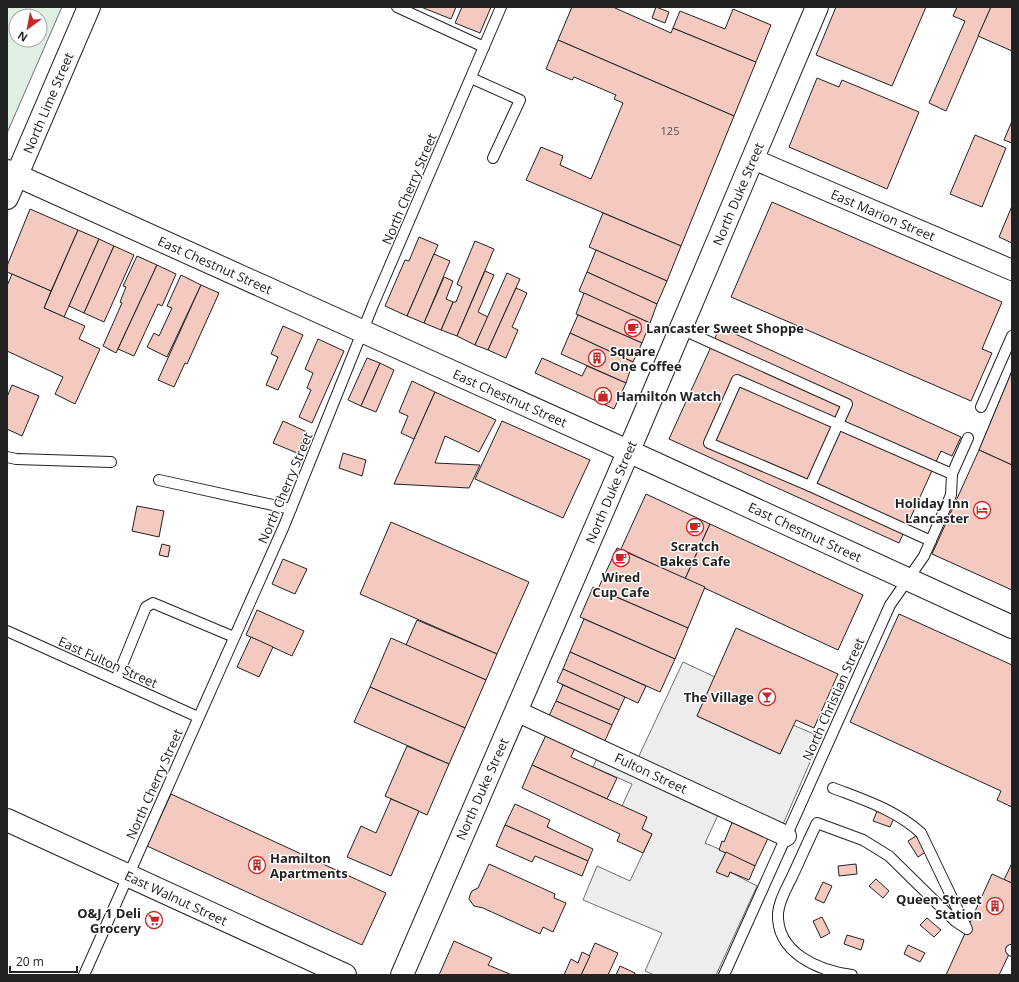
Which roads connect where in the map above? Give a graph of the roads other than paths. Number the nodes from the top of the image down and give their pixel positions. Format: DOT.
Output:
graph roads {
  1 [pos="89,7"];
  2 [pos="397,7"];
  3 [pos="501,7"];
  4 [pos="817,7"];
  5 [pos="409,9"];
  6 [pos="484,47"];
  7 [pos="471,78"];
  8 [pos="493,158"];
  9 [pos="753,159"];
  10 [pos="12,173"];
  11 [pos="7,198"];
  12 [pos="1012,270"];
  13 [pos="680,329"];
  14 [pos="363,332"];
  15 [pos="1012,336"];
  16 [pos="981,407"];
  17 [pos="838,424"];
  18 [pos="968,438"];
  19 [pos="629,452"];
  20 [pos="7,457"];
  21 [pos="111,462"];
  22 [pos="952,474"];
  23 [pos="159,480"];
  24 [pos="810,486"];
  25 [pos="291,509"];
  26 [pos="931,542"];
  27 [pos="908,579"];
  28 [pos="1012,627"];
  29 [pos="7,631"];
  30 [pos="234,636"];
  31 [pos="116,680"];
  32 [pos="516,711"];
  33 [pos="198,718"];
  34 [pos="833,788"];
  35 [pos="7,820"];
  36 [pos="786,836"];
  37 [pos="127,876"];
  38 [pos="84,975"];
  39 [pos="345,975"];
  40 [pos="402,975"];
  41 [pos="724,975"];
  42 [pos="852,975"];
  1 -- 10 [label="main road, North Lime Street"];
  2 -- 5 [label="lane"];
  3 -- 6 [label="lane, North Cherry Street"];
  4 -- 9 [label="main road, North Duke Street"];
  5 -- 6 [label="lane"];
  6 -- 7 [label="lane, North Cherry Street"];
  7 -- 8 [label="lane"];
  7 -- 14 [label="lane, North Cherry Street"];
  9 -- 12 [label="street, East Marion Street"];
  9 -- 13 [label="main road, North Duke Street"];
  10 -- 11 [label="main road, North Lime Street"];
  10 -- 14 [label="main road, East Chestnut Street"];
  13 -- 17 [label="lane"];
  13 -- 19 [label="main road, North Duke Street"];
  14 -- 19 [label="main road, East Chestnut Street"];
  14 -- 25 [label="lane, North Cherry Street"];
  15 -- 16 [label="lane"];
  17 -- 22 [label="lane"];
  17 -- 24 [label="lane"];
  17 -- 24 [label="lane"];
  18 -- 22 [label="lane, North Christian Street"];
  19 -- 27 [label="main road, East Chestnut Street"];
  19 -- 32 [label="main road, North Duke Street"];
  20 -- 21 [label="lane"];
  22 -- 26 [label="lane, North Christian Street"];
  23 -- 25 [label="lane"];
  24 -- 26 [label="lane"];
  25 -- 30 [label="lane, North Cherry Street"];
  26 -- 27 [label="lane, North Christian Street"];
  27 -- 28 [label="main road, East Chestnut Street"];
  27 -- 36 [label="lane, North Christian Street"];
  29 -- 31 [label="lane, East Fulton Street"];
  30 -- 31 [label="lane"];
  30 -- 33 [label="lane, North Cherry Street"];
  31 -- 33 [label="lane, East Fulton Street"];
  32 -- 36 [label="street, Fulton Street"];
  32 -- 40 [label="main road, North Duke Street"];
  33 -- 37 [label="lane, North Cherry Street"];
  34 -- 42 [label="lane"];
  35 -- 37 [label="main road, East Walnut Street"];
  36 -- 41 [label="lane, North Christian Street"];
  37 -- 38 [label="lane, North Cherry Street"];
  37 -- 39 [label="main road, East Walnut Street"];
}
